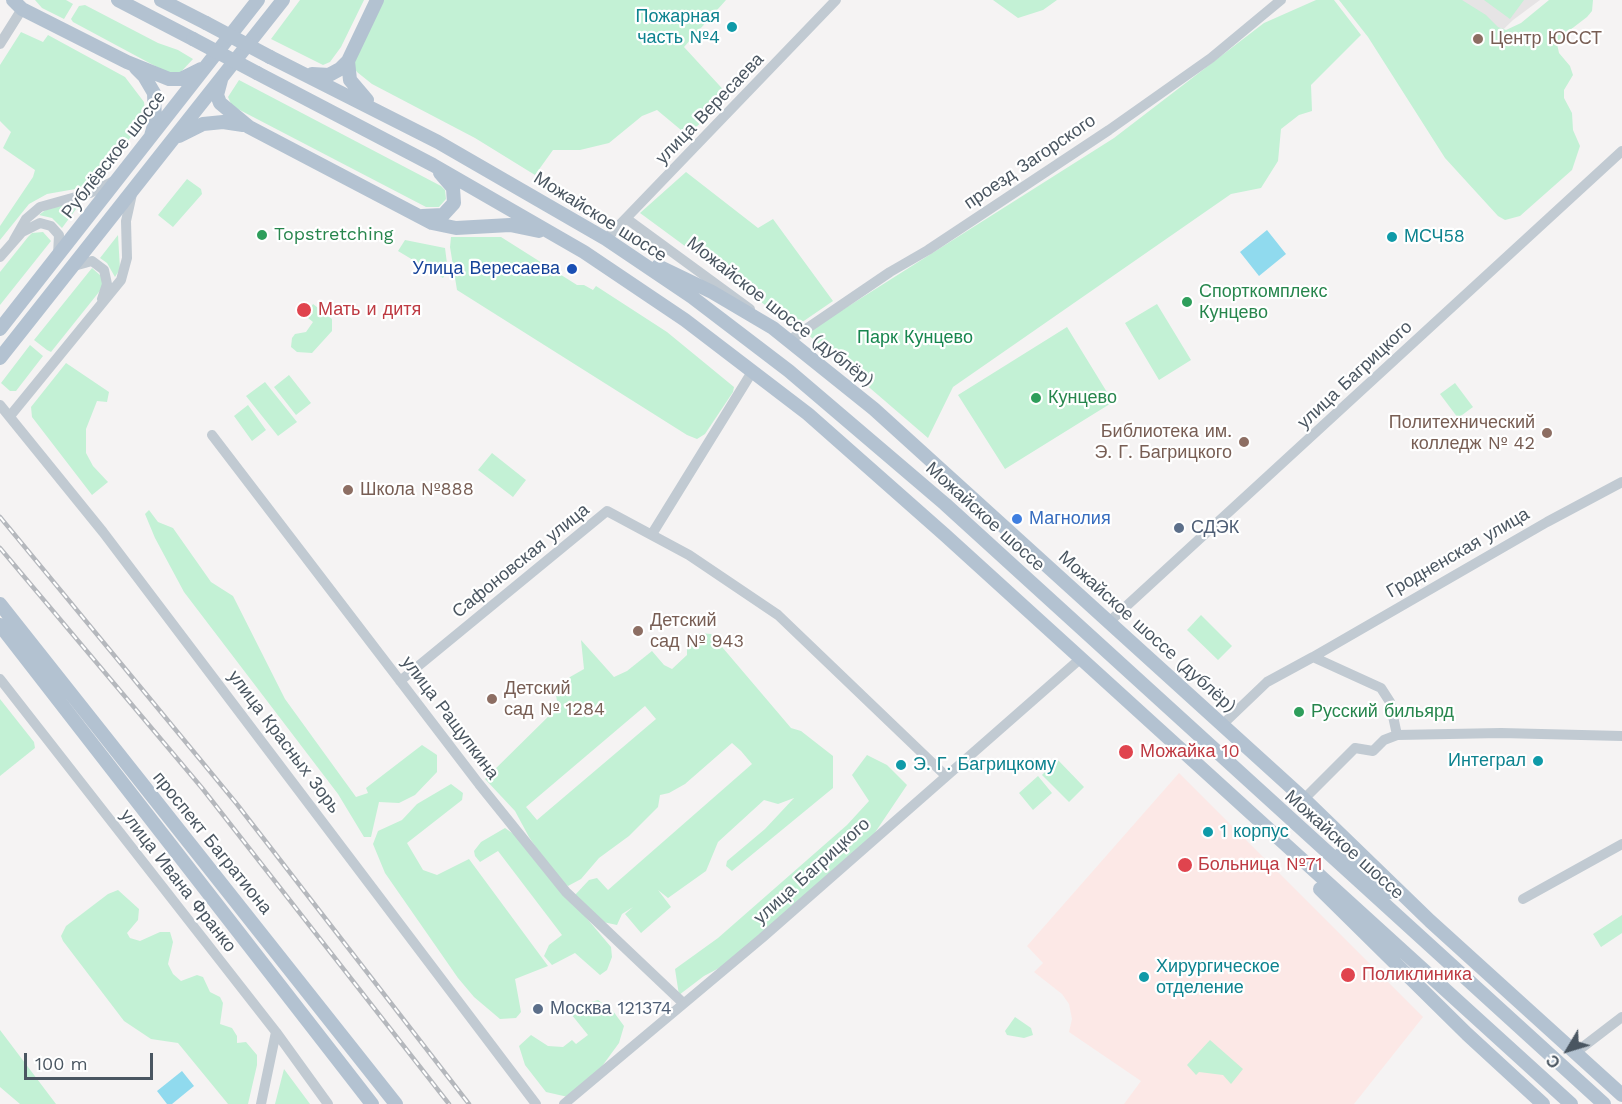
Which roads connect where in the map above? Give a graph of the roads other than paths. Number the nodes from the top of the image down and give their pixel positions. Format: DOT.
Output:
graph roads {
  1 [pos="118,0"];
  2 [pos="161,0"];
  3 [pos="283,0"];
  4 [pos="377,0"];
  5 [pos="836,0"];
  6 [pos="1281,0"];
  7 [pos="257,1"];
  8 [pos="21,3"];
  9 [pos="176,5"];
  10 [pos="0,44"];
  11 [pos="348,61"];
  12 [pos="127,62"];
  13 [pos="207,64"];
  14 [pos="302,71"];
  15 [pos="223,75"];
  16 [pos="380,112"];
  17 [pos="249,127"];
  18 [pos="150,139"];
  19 [pos="170,143"];
  20 [pos="1622,151"];
  21 [pos="433,165"];
  22 [pos="119,178"];
  23 [pos="134,188"];
  24 [pos="418,216"];
  25 [pos="627,219"];
  26 [pos="560,238"];
  27 [pos="606,239"];
  28 [pos="14,240"];
  29 [pos="622,249"];
  30 [pos="0,257"];
  31 [pos="57,258"];
  32 [pos="71,268"];
  33 [pos="99,304"];
  34 [pos="773,328"];
  35 [pos="0,329"];
  36 [pos="790,340"];
  37 [pos="0,358"];
  38 [pos="752,372"];
  39 [pos="0,405"];
  40 [pos="10,416"];
  41 [pos="212,435"];
  42 [pos="1622,482"];
  43 [pos="652,534"];
  44 [pos="0,604"];
  45 [pos="1109,622"];
  46 [pos="0,626"];
  47 [pos="1312,657"];
  48 [pos="1080,660"];
  49 [pos="0,680"];
  50 [pos="400,681"];
  51 [pos="1222,725"];
  52 [pos="1397,735"];
  53 [pos="1622,736"];
  54 [pos="945,775"];
  55 [pos="1304,799"];
  56 [pos="1283,814"];
  57 [pos="1266,830"];
  58 [pos="1622,844"];
  59 [pos="1522,898"];
  60 [pos="1430,921"];
  61 [pos="682,1002"];
  62 [pos="1622,1017"];
  63 [pos="276,1032"];
  64 [pos="1575,1053"];
  65 [pos="1622,1095"];
  66 [pos="1601,1102"];
  67 [pos="261,1104"];
  68 [pos="328,1104"];
  69 [pos="372,1104"];
  70 [pos="396,1104"];
  71 [pos="536,1104"];
  72 [pos="564,1104"];
  73 [pos="1543,1104"];
  74 [pos="1571,1104"];
  1 -- 21 [label="main road, bridge"];
  2 -- 9 [label="main road, Можайское шоссе"];
  3 -- 15 [label="main road, Рублёвское шоссе"];
  4 -- 11 [label="main road"];
  5 -- 25 [label="street, улица Вересаева"];
  6 -- 36 [label="street, проезд Загорского"];
  7 -- 13 [label="main road, Рублёвское шоссе"];
  8 -- 10 [label="street"];
  8 -- 12 [label="main road"];
  9 -- 14 [label="main road, Можайское шоссе, bridge"];
  11 -- 14 [label="main road"];
  11 -- 16 [label="main road"];
  12 -- 13 [label="main road"];
  12 -- 18 [label="main road"];
  13 -- 18 [label="main road, Рублёвское шоссе"];
  14 -- 16 [label="main road, Можайское шоссе"];
  15 -- 17 [label="main road"];
  15 -- 19 [label="main road, Рублёвское шоссе"];
  16 -- 27 [label="main road, Можайское шоссе"];
  17 -- 19 [label="main road"];
  17 -- 24 [label="main road"];
  18 -- 22 [label="main road, Рублёвское шоссе"];
  19 -- 23 [label="main road, Рублёвское шоссе"];
  20 -- 45 [label="street, улица Багрицкого"];
  21 -- 24 [label="main road"];
  21 -- 26 [label="main road"];
  22 -- 28 [label="street"];
  22 -- 31 [label="main road, Рублёвское шоссе"];
  23 -- 32 [label="main road, Рублёвское шоссе"];
  23 -- 33 [label="street"];
  24 -- 26 [label="main road"];
  25 -- 27 [label="street, улица Вересаева"];
  25 -- 34 [label="street, Можайское шоссе (дублёр)"];
  26 -- 38 [label="main road"];
  27 -- 29 [label="main road, Можайское шоссе"];
  28 -- 30 [label="street"];
  28 -- 31 [label="street"];
  29 -- 34 [label="main road"];
  29 -- 56 [label="main road, Можайское шоссе"];
  31 -- 35 [label="main road, Рублёвское шоссе"];
  32 -- 33 [label="street"];
  32 -- 37 [label="main road, Рублёвское шоссе"];
  33 -- 40 [label="street"];
  34 -- 36 [label="main road, Можайское шоссе (дублёр)"];
  36 -- 45 [label="main road, Можайское шоссе (дублёр)"];
  38 -- 43 [label="street"];
  38 -- 48 [label="main road"];
  39 -- 40 [label="street, улица Красных Зорь"];
  40 -- 71 [label="street, улица Красных Зорь"];
  41 -- 50 [label="street, улица Ращупкина"];
  42 -- 47 [label="street, Гродненская улица"];
  43 -- 50 [label="street, Сафоновская улица"];
  43 -- 54 [label="street, Сафоновская улица"];
  44 -- 70 [label="main road, проспект Багратиона"];
  45 -- 51 [label="main road, Можайское шоссе (дублёр)"];
  46 -- 69 [label="main road, проспект Багратиона"];
  47 -- 51 [label="street, Гродненская улица"];
  47 -- 52 [label="street"];
  48 -- 54 [label="street, улица Багрицкого"];
  48 -- 57 [label="main road"];
  49 -- 63 [label="street, улица Ивана Франко"];
  50 -- 61 [label="street, улица Ращупкина"];
  51 -- 55 [label="main road, Можайское шоссе (дублёр)"];
  52 -- 53 [label="street"];
  52 -- 55 [label="street"];
  54 -- 61 [label="street, улица Багрицкого"];
  55 -- 60 [label="main road, Можайское шоссе (дублёр)"];
  56 -- 60 [label="main road"];
  56 -- 66 [label="main road, Можайское шоссе"];
  57 -- 73 [label="main road"];
  57 -- 74 [label="main road"];
  58 -- 59 [label="street"];
  60 -- 64 [label="main road, Можайское шоссе (дублёр)"];
  61 -- 72 [label="street, улица Багрицкого"];
  62 -- 64 [label="street"];
  63 -- 67 [label="street"];
  63 -- 68 [label="street, улица Ивана Франко"];
  64 -- 65 [label="main road, Можайское шоссе (дублёр)"];
}
